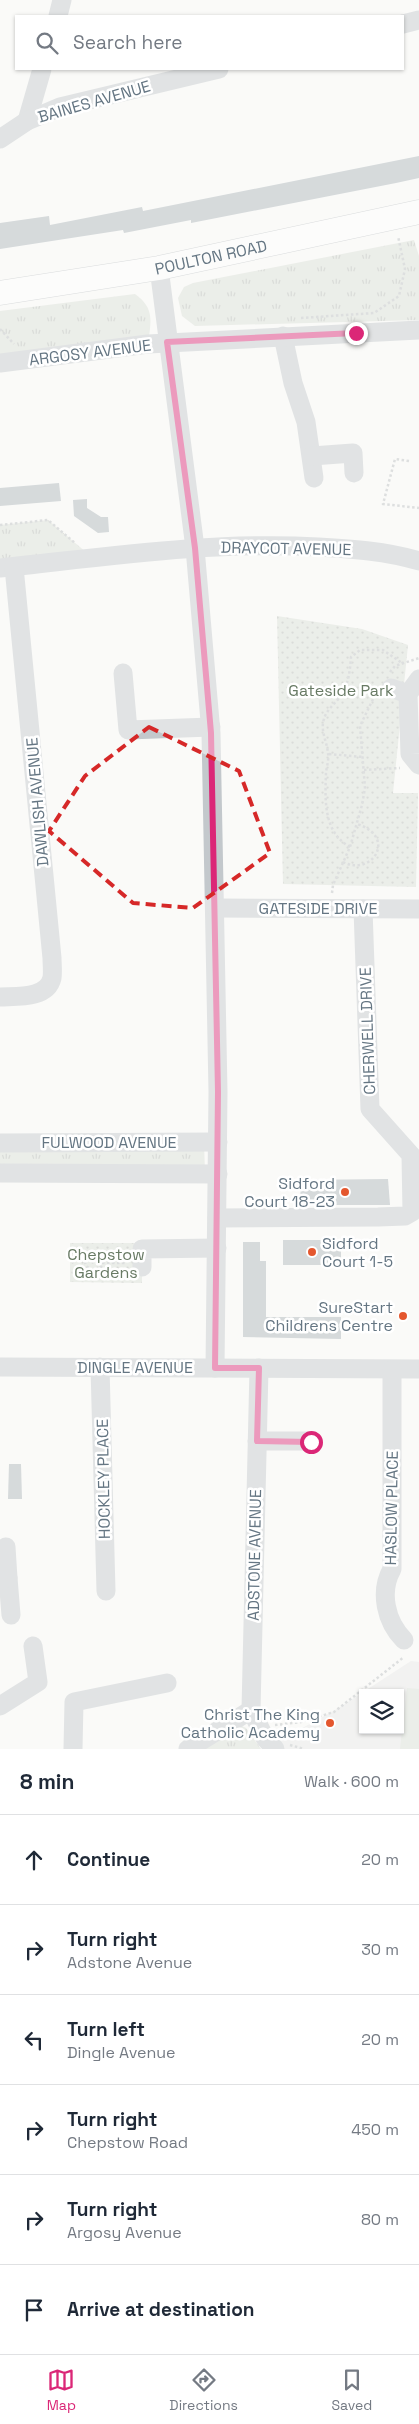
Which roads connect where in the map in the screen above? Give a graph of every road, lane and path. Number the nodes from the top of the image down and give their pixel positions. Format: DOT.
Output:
graph roads {
  1 [pos="62,0"];
  2 [pos="58,15"];
  3 [pos="419,20"];
  4 [pos="404,24"];
  5 [pos="42,70"];
  6 [pos="215,70"];
  7 [pos="27,120"];
  8 [pos="0,139"];
  9 [pos="419,212"];
  10 [pos="395,217"];
  11 [pos="159,268"];
  12 [pos="0,294"];
  13 [pos="297,319"];
  14 [pos="419,330"];
  15 [pos="283,336"];
  16 [pos="167,342"];
  17 [pos="0,363"];
  18 [pos="312,456"];
  19 [pos="409,461"];
  20 [pos="354,474"];
  21 [pos="314,478"];
  22 [pos="419,508"];
  23 [pos="0,525"];
  24 [pos="195,548"];
  25 [pos="93,558"];
  26 [pos="419,560"];
  27 [pos="7,568"];
  28 [pos="419,658"];
  29 [pos="402,663"];
  30 [pos="123,673"];
  31 [pos="397,685"];
  32 [pos="211,727"];
  33 [pos="329,754"];
  34 [pos="363,757"];
  35 [pos="411,766"];
  36 [pos="364,770"];
  37 [pos="357,824"];
  38 [pos="350,848"];
  39 [pos="343,862"];
  40 [pos="216,908"];
  41 [pos="331,908"];
  42 [pos="419,908"];
  43 [pos="363,909"];
  44 [pos="0,997"];
  45 [pos="0,1142"];
  46 [pos="218,1142"];
  47 [pos="0,1173"];
  48 [pos="218,1174"];
  49 [pos="217,1218"];
  50 [pos="217,1248"];
  51 [pos="102,1263"];
  52 [pos="142,1265"];
  53 [pos="0,1367"];
  54 [pos="100,1367"];
  55 [pos="215,1368"];
  56 [pos="259,1368"];
  57 [pos="419,1369"];
  58 [pos="392,1370"];
  59 [pos="257,1441"];
  60 [pos="311,1442"];
  61 [pos="6,1546"];
  62 [pos="4,1579"];
  63 [pos="106,1591"];
  64 [pos="11,1615"];
  65 [pos="33,1646"];
  66 [pos="405,1648"];
  67 [pos="167,1683"];
  68 [pos="0,1706"];
  69 [pos="262,1731"];
  70 [pos="73,1749"];
  71 [pos="188,1749"];
  1 -- 2 [label="street"];
  3 -- 4 [label="street"];
  5 -- 7 [label="street"];
  6 -- 7 [label="street, BAINES AVENUE"];
  7 -- 8 [label="street, BAINES AVENUE"];
  9 -- 10 [label="main road, POULTON ROAD"];
  10 -- 11 [label="main road, POULTON ROAD"];
  10 -- 13 [label="path"];
  11 -- 12 [label="main road, POULTON ROAD"];
  11 -- 16 [label="street"];
  14 -- 15 [label="street, ARGOSY AVENUE"];
  15 -- 16 [label="street, ARGOSY AVENUE"];
  15 -- 18 [label="street"];
  16 -- 17 [label="street, ARGOSY AVENUE"];
  16 -- 24 [label="street"];
  18 -- 20 [label="street"];
  18 -- 21 [label="street"];
  19 -- 22 [label="path"];
  23 -- 25 [label="path"];
  24 -- 25 [label="street, DRAYCOT AVENUE"];
  24 -- 26 [label="street, DRAYCOT AVENUE"];
  24 -- 32 [label="street"];
  25 -- 27 [label="street, DRAYCOT AVENUE"];
  27 -- 44 [label="street, DAWLISH AVENUE"];
  28 -- 29 [label="path"];
  29 -- 31 [label="path"];
  29 -- 33 [label="path"];
  30 -- 32 [label="street"];
  31 -- 34 [label="path"];
  31 -- 35 [label="street"];
  32 -- 40 [label="street"];
  33 -- 34 [label="path"];
  33 -- 38 [label="path"];
  34 -- 36 [label="path"];
  35 -- 36 [label="path"];
  36 -- 37 [label="path"];
  37 -- 38 [label="path"];
  37 -- 39 [label="path"];
  38 -- 39 [label="path"];
  39 -- 41 [label="path"];
  40 -- 41 [label="street, GATESIDE DRIVE"];
  40 -- 46 [label="street"];
  41 -- 43 [label="street, GATESIDE DRIVE"];
  42 -- 43 [label="street, GATESIDE DRIVE"];
  43 -- 49 [label="street, CHERWELL DRIVE"];
  45 -- 46 [label="street, FULWOOD AVENUE"];
  46 -- 48 [label="street"];
  47 -- 48 [label="street, FULWOOD AVENUE"];
  48 -- 49 [label="street"];
  49 -- 50 [label="street"];
  50 -- 52 [label="street"];
  50 -- 55 [label="street"];
  51 -- 51 [label="path"];
  51 -- 52 [label="path"];
  53 -- 54 [label="street, DINGLE AVENUE"];
  54 -- 55 [label="street, DINGLE AVENUE"];
  54 -- 63 [label="street, HOCKLEY PLACE"];
  55 -- 56 [label="street, DINGLE AVENUE"];
  56 -- 58 [label="street, DINGLE AVENUE"];
  56 -- 59 [label="street, ADSTONE AVENUE"];
  57 -- 58 [label="street, DINGLE AVENUE"];
  58 -- 66 [label="street, HASLOW PLACE"];
  59 -- 60 [label="street"];
  59 -- 69 [label="street, ADSTONE AVENUE"];
  61 -- 62 [label="street"];
  62 -- 64 [label="street"];
  65 -- 68 [label="street"];
  66 -- 69 [label="path"];
  67 -- 70 [label="street"];
  69 -- 71 [label="street"];
}
